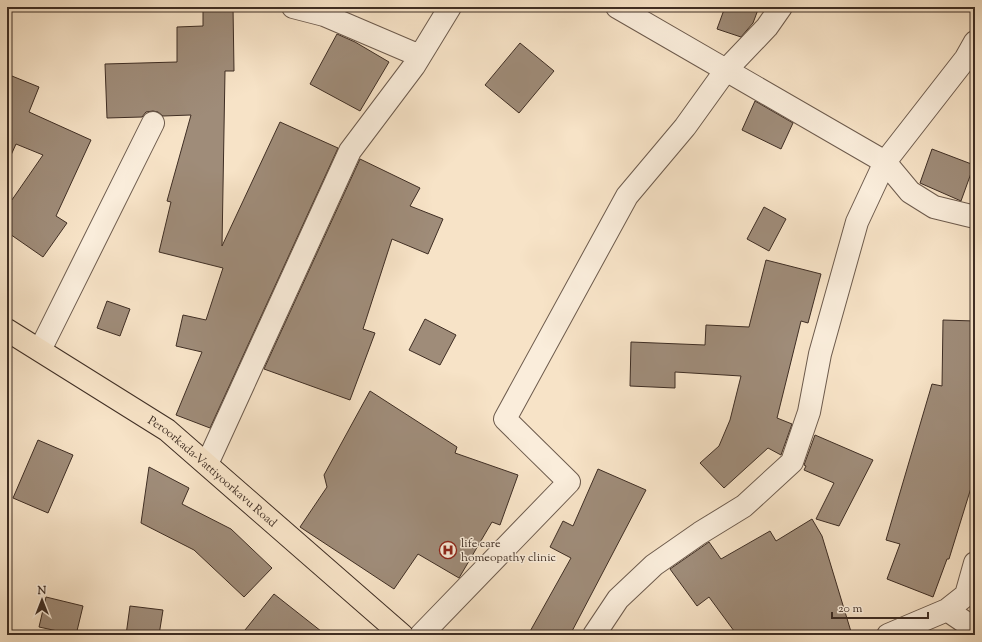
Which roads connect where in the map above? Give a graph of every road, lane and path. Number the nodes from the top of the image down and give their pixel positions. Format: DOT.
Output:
graph roads {
  1 [pos="293,7"];
  2 [pos="450,7"];
  3 [pos="617,7"];
  4 [pos="781,7"];
  5 [pos="975,42"];
  6 [pos="420,56"];
  7 [pos="726,70"];
  8 [pos="153,123"];
  9 [pos="885,162"];
  10 [pos="975,217"];
  11 [pos="7,330"];
  12 [pos="40,350"];
  13 [pos="207,464"];
  14 [pos="975,563"];
  15 [pos="946,610"];
  16 [pos="975,629"];
  17 [pos="402,635"];
  18 [pos="422,635"];
  19 [pos="594,635"];
  20 [pos="888,635"];
  1 -- 6 [label="street"];
  2 -- 6 [label="street"];
  3 -- 7 [label="street"];
  4 -- 7 [label="street"];
  5 -- 9 [label="street"];
  6 -- 13 [label="street"];
  7 -- 9 [label="street"];
  7 -- 18 [label="street"];
  8 -- 12 [label="street"];
  9 -- 10 [label="street"];
  9 -- 19 [label="street"];
  11 -- 12 [label="main road, Peroorkada-Vattiyoorkavu Road"];
  12 -- 13 [label="main road, Peroorkada-Vattiyoorkavu Road"];
  13 -- 17 [label="main road, Peroorkada-Vattiyoorkavu Road"];
  14 -- 15 [label="street"];
  15 -- 16 [label="street"];
  15 -- 20 [label="street"];
}
